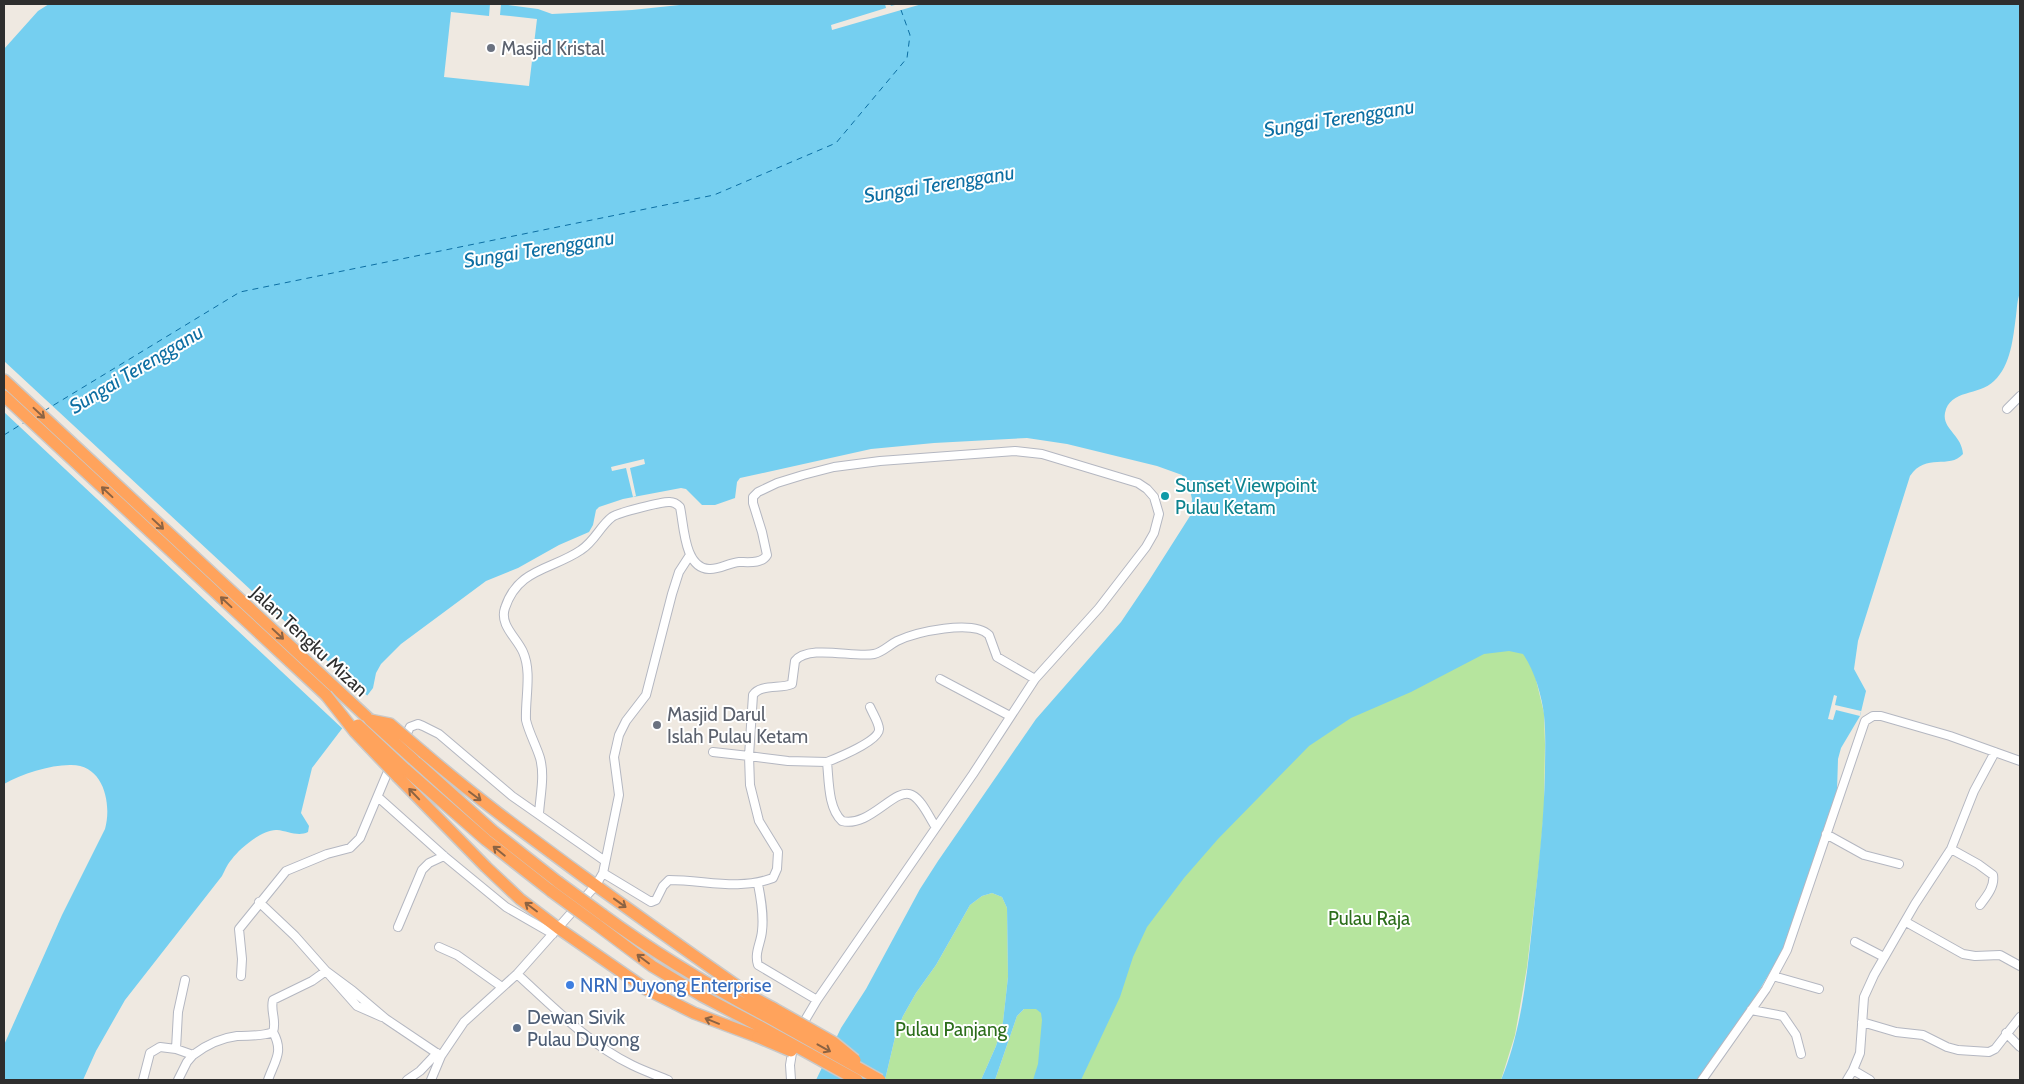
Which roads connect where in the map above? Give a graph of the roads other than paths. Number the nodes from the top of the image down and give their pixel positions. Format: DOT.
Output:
graph roads {
  1 [pos="4,380"];
  2 [pos="4,396"];
  3 [pos="2020,396"];
  4 [pos="2007,410"];
  5 [pos="690,555"];
  6 [pos="940,679"];
  7 [pos="1034,679"];
  8 [pos="870,708"];
  9 [pos="1010,716"];
  10 [pos="370,720"];
  11 [pos="713,752"];
  12 [pos="1995,752"];
  13 [pos="749,756"];
  14 [pos="2020,761"];
  15 [pos="827,762"];
  16 [pos="402,773"];
  17 [pos="378,796"];
  18 [pos="539,814"];
  19 [pos="935,826"];
  20 [pos="1826,834"];
  21 [pos="1952,849"];
  22 [pos="444,856"];
  23 [pos="605,860"];
  24 [pos="1899,864"];
  25 [pos="603,873"];
  26 [pos="758,884"];
  27 [pos="555,886"];
  28 [pos="596,886"];
  29 [pos="259,902"];
  30 [pos="1980,905"];
  31 [pos="1906,922"];
  32 [pos="398,927"];
  33 [pos="556,931"];
  34 [pos="1855,942"];
  35 [pos="439,947"];
  36 [pos="1884,957"];
  37 [pos="2020,966"];
  38 [pos="326,971"];
  39 [pos="517,974"];
  40 [pos="241,976"];
  41 [pos="1774,976"];
  42 [pos="184,980"];
  43 [pos="502,987"];
  44 [pos="1819,989"];
  45 [pos="817,1000"];
  46 [pos="1753,1007"];
  47 [pos="770,1012"];
  48 [pos="2020,1017"];
  49 [pos="1862,1022"];
  50 [pos="273,1032"];
  51 [pos="760,1032"];
  52 [pos="2006,1033"];
  53 [pos="2020,1047"];
  54 [pos="176,1049"];
  55 [pos="1801,1054"];
  56 [pos="193,1055"];
  57 [pos="439,1055"];
  58 [pos="1854,1070"];
  59 [pos="878,1079"];
  60 [pos="142,1080"];
  61 [pos="178,1080"];
  62 [pos="268,1080"];
  63 [pos="407,1080"];
  64 [pos="431,1080"];
  65 [pos="668,1080"];
  66 [pos="791,1080"];
  67 [pos="851,1080"];
  68 [pos="856,1080"];
  69 [pos="1702,1080"];
  70 [pos="1847,1080"];
  71 [pos="1870,1080"];
  1 -- 10 [label="highway, Jalan Tengku Mizan, one-way"];
  16 -- 2 [label="highway, Jalan Tengku Mizan, one-way, bridge"];
  3 -- 4 [label="street"];
  5 -- 7 [label="street"];
  5 -- 18 [label="street"];
  5 -- 23 [label="street"];
  6 -- 9 [label="street"];
  7 -- 9 [label="street"];
  7 -- 13 [label="street"];
  8 -- 15 [label="street"];
  9 -- 19 [label="street"];
  10 -- 27 [label="highway, Jalan Tengku Mizan, bridge"];
  10 -- 28 [label="highway, one-way, bridge"];
  11 -- 13 [label="street"];
  12 -- 14 [label="street"];
  12 -- 20 [label="street"];
  12 -- 21 [label="street"];
  13 -- 15 [label="street"];
  13 -- 26 [label="street"];
  15 -- 19 [label="street"];
  27 -- 16 [label="highway, Jalan Tengku Mizan, one-way"];
  33 -- 16 [label="highway, one-way"];
  17 -- 18 [label="street"];
  17 -- 22 [label="street"];
  17 -- 29 [label="street"];
  18 -- 23 [label="street"];
  19 -- 45 [label="street"];
  20 -- 24 [label="street"];
  20 -- 41 [label="street"];
  21 -- 30 [label="street"];
  21 -- 31 [label="street"];
  22 -- 32 [label="street"];
  22 -- 33 [label="street"];
  23 -- 25 [label="street"];
  25 -- 26 [label="street"];
  25 -- 28 [label="street"];
  26 -- 45 [label="street"];
  27 -- 47 [label="highway, Jalan Tengku Mizan, bridge"];
  51 -- 27 [label="highway, Jalan Tengku Mizan, one-way, bridge"];
  28 -- 33 [label="street"];
  28 -- 47 [label="highway, one-way"];
  29 -- 38 [label="street"];
  29 -- 40 [label="street"];
  31 -- 36 [label="street"];
  31 -- 37 [label="street"];
  33 -- 39 [label="street"];
  51 -- 33 [label="highway, one-way"];
  34 -- 36 [label="street"];
  35 -- 43 [label="street"];
  36 -- 49 [label="street"];
  38 -- 50 [label="street"];
  38 -- 57 [label="street"];
  39 -- 43 [label="street"];
  39 -- 65 [label="street"];
  41 -- 44 [label="street"];
  41 -- 46 [label="street"];
  42 -- 54 [label="street"];
  43 -- 57 [label="street"];
  45 -- 66 [label="street"];
  46 -- 55 [label="street"];
  46 -- 69 [label="street"];
  47 -- 59 [label="highway, one-way, bridge"];
  48 -- 52 [label="street"];
  49 -- 52 [label="street"];
  49 -- 58 [label="street"];
  50 -- 56 [label="street"];
  50 -- 62 [label="street"];
  51 -- 67 [label="highway, bridge"];
  51 -- 68 [label="highway, bridge"];
  52 -- 53 [label="street"];
  54 -- 56 [label="street"];
  54 -- 60 [label="street"];
  56 -- 61 [label="street"];
  57 -- 63 [label="street"];
  57 -- 64 [label="street"];
  58 -- 70 [label="street"];
  58 -- 71 [label="street"];
}
